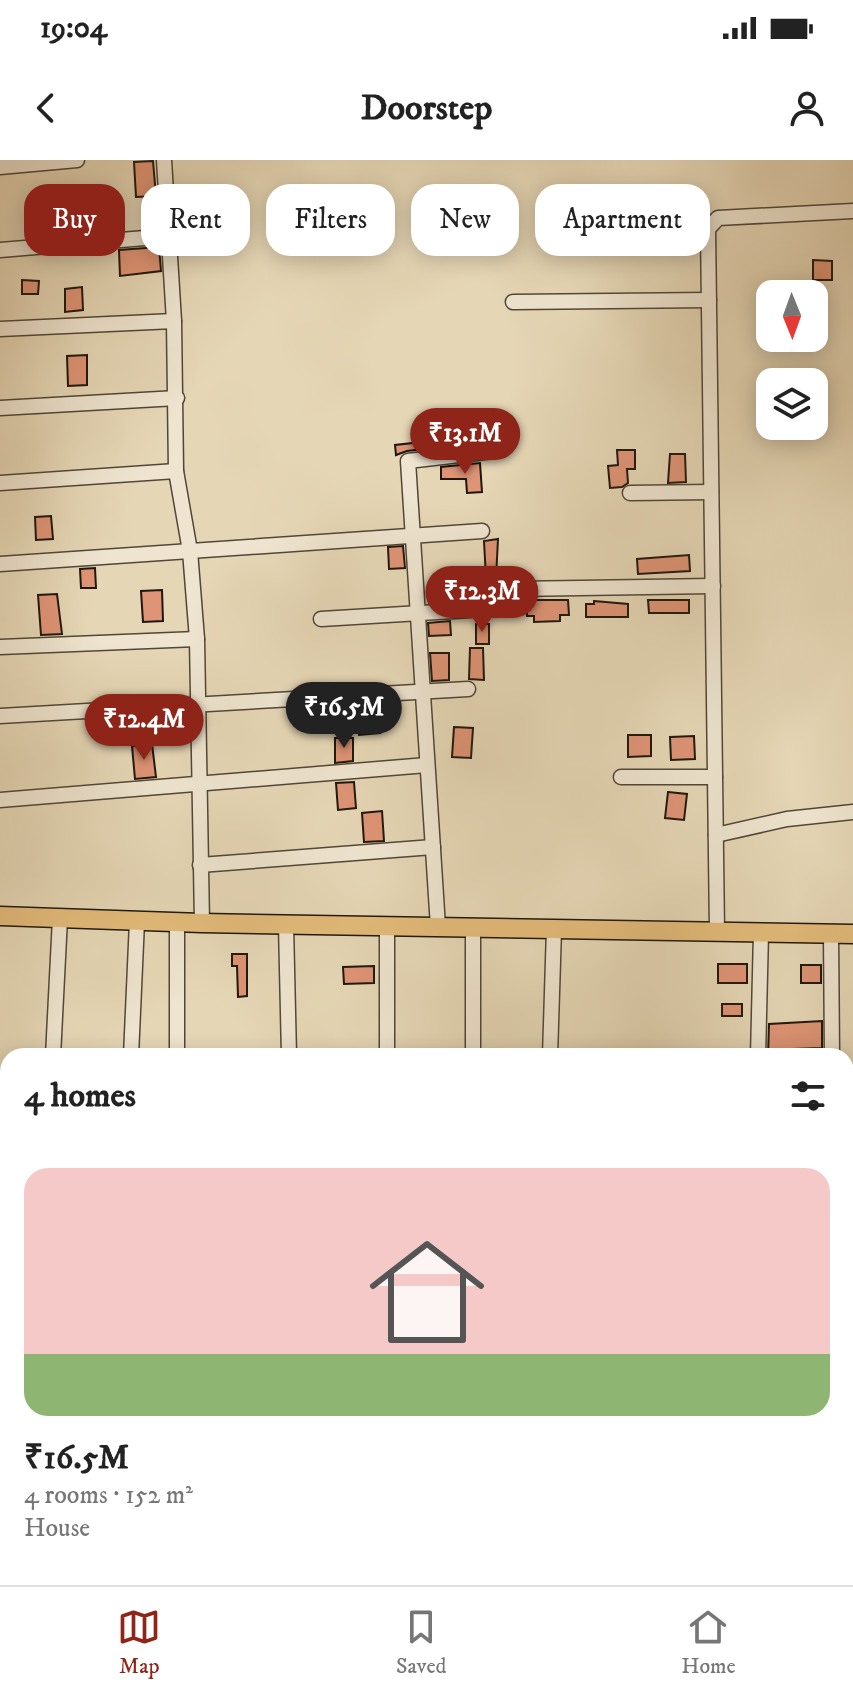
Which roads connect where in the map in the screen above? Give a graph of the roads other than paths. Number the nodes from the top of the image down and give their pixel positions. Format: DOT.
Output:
graph roads {
  1 [pos="77,160"];
  2 [pos="164,160"];
  3 [pos="0,167"];
  4 [pos="166,184"];
  5 [pos="853,211"];
  6 [pos="141,238"];
  7 [pos="0,250"];
  8 [pos="170,256"];
  9 [pos="709,300"];
  10 [pos="513,302"];
  11 [pos="174,321"];
  12 [pos="0,329"];
  13 [pos="177,398"];
  14 [pos="0,408"];
  15 [pos="502,450"];
  16 [pos="176,471"];
  17 [pos="0,483"];
  18 [pos="711,492"];
  19 [pos="630,493"];
  20 [pos="482,531"];
  21 [pos="414,536"];
  22 [pos="190,551"];
  23 [pos="0,564"];
  24 [pos="713,586"];
  25 [pos="513,589"];
  26 [pos="470,610"];
  27 [pos="419,615"];
  28 [pos="321,619"];
  29 [pos="197,639"];
  30 [pos="0,647"];
  31 [pos="468,689"];
  32 [pos="424,691"];
  33 [pos="199,705"];
  34 [pos="0,716"];
  35 [pos="427,765"];
  36 [pos="621,777"];
  37 [pos="715,777"];
  38 [pos="198,786"];
  39 [pos="0,800"];
  40 [pos="853,812"];
  41 [pos="716,835"];
  42 [pos="433,847"];
  43 [pos="200,865"];
  44 [pos="0,916"];
  45 [pos="60,918"];
  46 [pos="137,921"];
  47 [pos="177,922"];
  48 [pos="202,923"];
  49 [pos="286,925"];
  50 [pos="387,926"];
  51 [pos="438,927"];
  52 [pos="473,928"];
  53 [pos="554,929"];
  54 [pos="717,932"];
  55 [pos="761,933"];
  56 [pos="831,933"];
  57 [pos="853,934"];
  58 [pos="53,1048"];
  59 [pos="131,1048"];
  60 [pos="177,1048"];
  61 [pos="289,1048"];
  62 [pos="387,1048"];
  63 [pos="473,1048"];
  64 [pos="550,1048"];
  65 [pos="758,1048"];
  66 [pos="832,1048"];
  1 -- 3 [label="street"];
  2 -- 4 [label="street"];
  5 -- 9 [label="street"];
  6 -- 7 [label="street"];
  8 -- 11 [label="street"];
  9 -- 10 [label="street"];
  9 -- 18 [label="street"];
  11 -- 12 [label="street"];
  11 -- 13 [label="street"];
  13 -- 14 [label="street"];
  13 -- 16 [label="street"];
  15 -- 21 [label="street"];
  16 -- 17 [label="street"];
  16 -- 22 [label="street"];
  18 -- 19 [label="street"];
  18 -- 24 [label="street"];
  20 -- 21 [label="street"];
  21 -- 22 [label="street"];
  21 -- 27 [label="street"];
  22 -- 23 [label="street"];
  22 -- 29 [label="street"];
  24 -- 25 [label="street"];
  24 -- 37 [label="street"];
  26 -- 27 [label="street"];
  27 -- 28 [label="street"];
  27 -- 32 [label="street"];
  29 -- 30 [label="street"];
  29 -- 33 [label="street"];
  31 -- 32 [label="street"];
  32 -- 33 [label="street"];
  32 -- 35 [label="street"];
  33 -- 34 [label="street"];
  33 -- 38 [label="street"];
  35 -- 38 [label="street"];
  35 -- 42 [label="street"];
  36 -- 37 [label="street"];
  37 -- 41 [label="street"];
  38 -- 39 [label="street"];
  38 -- 43 [label="street"];
  40 -- 41 [label="street"];
  41 -- 54 [label="street"];
  42 -- 43 [label="street"];
  42 -- 51 [label="street"];
  43 -- 48 [label="street"];
  44 -- 45 [label="main road"];
  45 -- 46 [label="main road"];
  45 -- 58 [label="street"];
  46 -- 47 [label="main road"];
  46 -- 59 [label="street"];
  47 -- 48 [label="main road"];
  47 -- 60 [label="street"];
  48 -- 49 [label="main road"];
  49 -- 50 [label="main road"];
  49 -- 61 [label="street"];
  50 -- 51 [label="main road"];
  50 -- 62 [label="street"];
  51 -- 52 [label="main road"];
  52 -- 53 [label="main road"];
  52 -- 63 [label="street"];
  53 -- 54 [label="main road"];
  53 -- 64 [label="street"];
  54 -- 55 [label="main road"];
  55 -- 56 [label="main road"];
  55 -- 65 [label="street"];
  56 -- 57 [label="main road"];
  56 -- 66 [label="street"];
}
